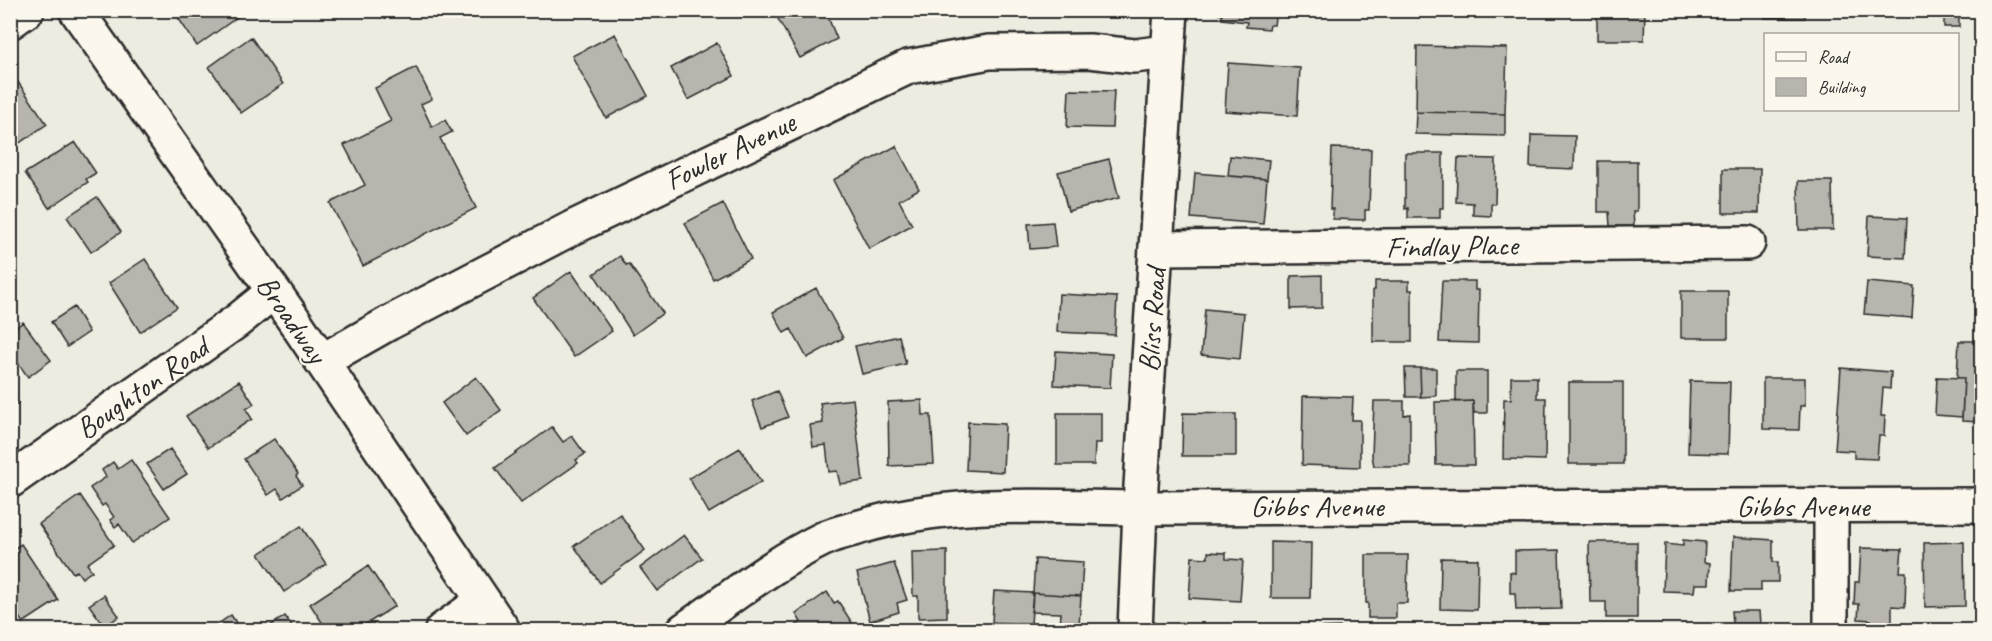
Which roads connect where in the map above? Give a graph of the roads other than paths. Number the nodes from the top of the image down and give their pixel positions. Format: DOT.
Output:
graph roads {
  1 [pos="27,10"];
  2 [pos="76,10"];
  3 [pos="1171,10"];
  4 [pos="10,22"];
  5 [pos="1168,52"];
  6 [pos="1748,243"];
  7 [pos="1156,248"];
  8 [pos="273,292"];
  9 [pos="322,361"];
  10 [pos="10,481"];
  11 [pos="1982,505"];
  12 [pos="1831,507"];
  13 [pos="1140,508"];
  14 [pos="483,601"];
  15 [pos="442,630"];
  16 [pos="503,630"];
  17 [pos="684,630"];
  18 [pos="1135,630"];
  19 [pos="1831,630"];
  1 -- 4 [label="street"];
  2 -- 8 [label="street, Broadway"];
  3 -- 5 [label="street, Bliss Road"];
  5 -- 7 [label="street, Bliss Road"];
  5 -- 9 [label="street, Fowler Avenue"];
  6 -- 7 [label="street, Findlay Place"];
  7 -- 13 [label="street, Bliss Road"];
  8 -- 9 [label="street, Broadway"];
  8 -- 10 [label="street, Boughton Road"];
  9 -- 14 [label="street, Broadway"];
  11 -- 12 [label="street, Gibbs Avenue"];
  12 -- 13 [label="street, Gibbs Avenue"];
  12 -- 19 [label="street"];
  13 -- 17 [label="street, Gibbs Avenue"];
  13 -- 18 [label="street, Bliss Road"];
  14 -- 15 [label="street"];
  14 -- 16 [label="street, Broadway"];
}
